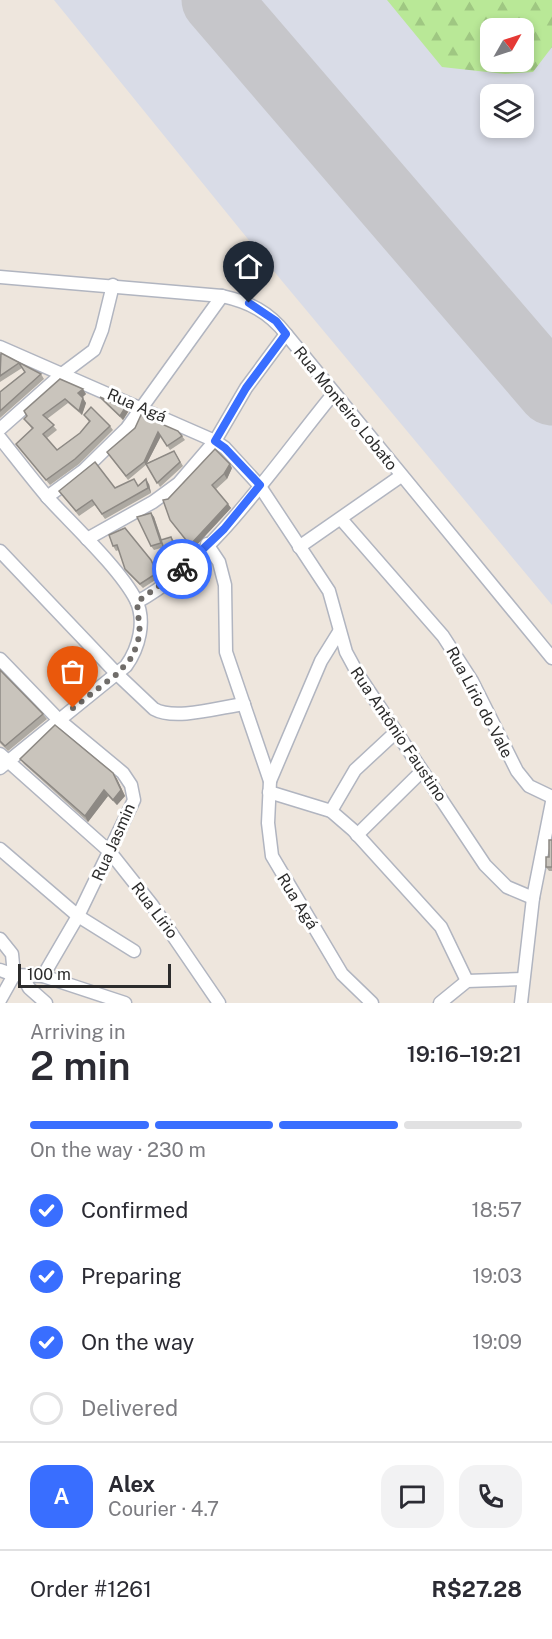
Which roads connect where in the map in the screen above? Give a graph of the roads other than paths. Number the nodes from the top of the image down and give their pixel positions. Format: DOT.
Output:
graph roads {
  1 [pos="0,277"];
  2 [pos="113,285"];
  3 [pos="222,296"];
  4 [pos="286,334"];
  5 [pos="0,346"];
  6 [pos="62,374"];
  7 [pos="334,393"];
  8 [pos="144,408"];
  9 [pos="0,429"];
  10 [pos="0,438"];
  11 [pos="215,441"];
  12 [pos="401,476"];
  13 [pos="260,485"];
  14 [pos="48,497"];
  15 [pos="341,519"];
  16 [pos="87,538"];
  17 [pos="207,544"];
  18 [pos="299,547"];
  19 [pos="0,551"];
  20 [pos="137,602"];
  21 [pos="339,632"];
  22 [pos="552,658"];
  23 [pos="0,659"];
  24 [pos="117,674"];
  25 [pos="244,704"];
  26 [pos="58,719"];
  27 [pos="396,732"];
  28 [pos="2,761"];
  29 [pos="422,771"];
  30 [pos="270,786"];
  31 [pos="552,800"];
  32 [pos="331,811"];
  33 [pos="357,836"];
  34 [pos="0,849"];
  35 [pos="110,852"];
  36 [pos="533,898"];
  37 [pos="78,916"];
  38 [pos="0,939"];
  39 [pos="134,951"];
  40 [pos="0,970"];
  41 [pos="18,976"];
  42 [pos="44,976"];
  43 [pos="523,979"];
  44 [pos="467,981"];
  45 [pos="0,1000"];
  46 [pos="46,1003"];
  47 [pos="125,1003"];
  48 [pos="219,1003"];
  49 [pos="372,1003"];
  50 [pos="440,1003"];
  51 [pos="521,1003"];
  1 -- 2 [label="street, Rua Monteiro Lobato"];
  2 -- 3 [label="street, Rua Monteiro Lobato"];
  2 -- 6 [label="street"];
  3 -- 4 [label="street, Rua Monteiro Lobato"];
  3 -- 8 [label="street"];
  4 -- 7 [label="street, Rua Monteiro Lobato"];
  4 -- 11 [label="street"];
  5 -- 6 [label="street, Rua Agá"];
  6 -- 8 [label="street, Rua Agá"];
  6 -- 9 [label="street"];
  7 -- 12 [label="street, Rua Monteiro Lobato"];
  7 -- 13 [label="street"];
  8 -- 11 [label="street, Rua Agá"];
  8 -- 14 [label="street"];
  10 -- 14 [label="street"];
  11 -- 13 [label="street, Rua Agá"];
  11 -- 16 [label="street"];
  12 -- 15 [label="street"];
  12 -- 22 [label="street, Rua Monteiro Lobato"];
  13 -- 17 [label="street"];
  13 -- 18 [label="street, Rua Antônio Faustino"];
  14 -- 16 [label="street"];
  15 -- 18 [label="street"];
  15 -- 31 [label="street, Rua Lírio do Vale"];
  16 -- 20 [label="street"];
  17 -- 20 [label="street"];
  17 -- 25 [label="street, Rua Agá"];
  18 -- 21 [label="street, Rua Antônio Faustino"];
  19 -- 24 [label="street"];
  20 -- 24 [label="street"];
  21 -- 27 [label="street, Rua Antônio Faustino"];
  21 -- 30 [label="street, Rua Agá"];
  23 -- 26 [label="street, Rua Jasmin"];
  24 -- 25 [label="street"];
  24 -- 26 [label="street"];
  25 -- 30 [label="street, Rua Agá"];
  26 -- 28 [label="street"];
  26 -- 35 [label="street, Rua Jasmin"];
  27 -- 29 [label="street, Rua Antônio Faustino"];
  27 -- 32 [label="street"];
  28 -- 35 [label="street, Rua Lírio"];
  29 -- 33 [label="street"];
  29 -- 36 [label="street, Rua Antônio Faustino"];
  30 -- 32 [label="street"];
  30 -- 49 [label="street, Rua Agá"];
  31 -- 36 [label="street"];
  32 -- 33 [label="street"];
  33 -- 44 [label="street"];
  34 -- 37 [label="street"];
  35 -- 37 [label="street, Rua Jasmin"];
  35 -- 48 [label="street, Rua Lírio"];
  36 -- 43 [label="street"];
  37 -- 39 [label="street"];
  37 -- 42 [label="street, Rua Jasmin"];
  38 -- 41 [label="street"];
  40 -- 41 [label="street"];
  41 -- 42 [label="street"];
  41 -- 45 [label="street"];
  41 -- 46 [label="street"];
  42 -- 47 [label="street"];
  43 -- 44 [label="street"];
  43 -- 51 [label="street"];
  44 -- 50 [label="street"];
}
